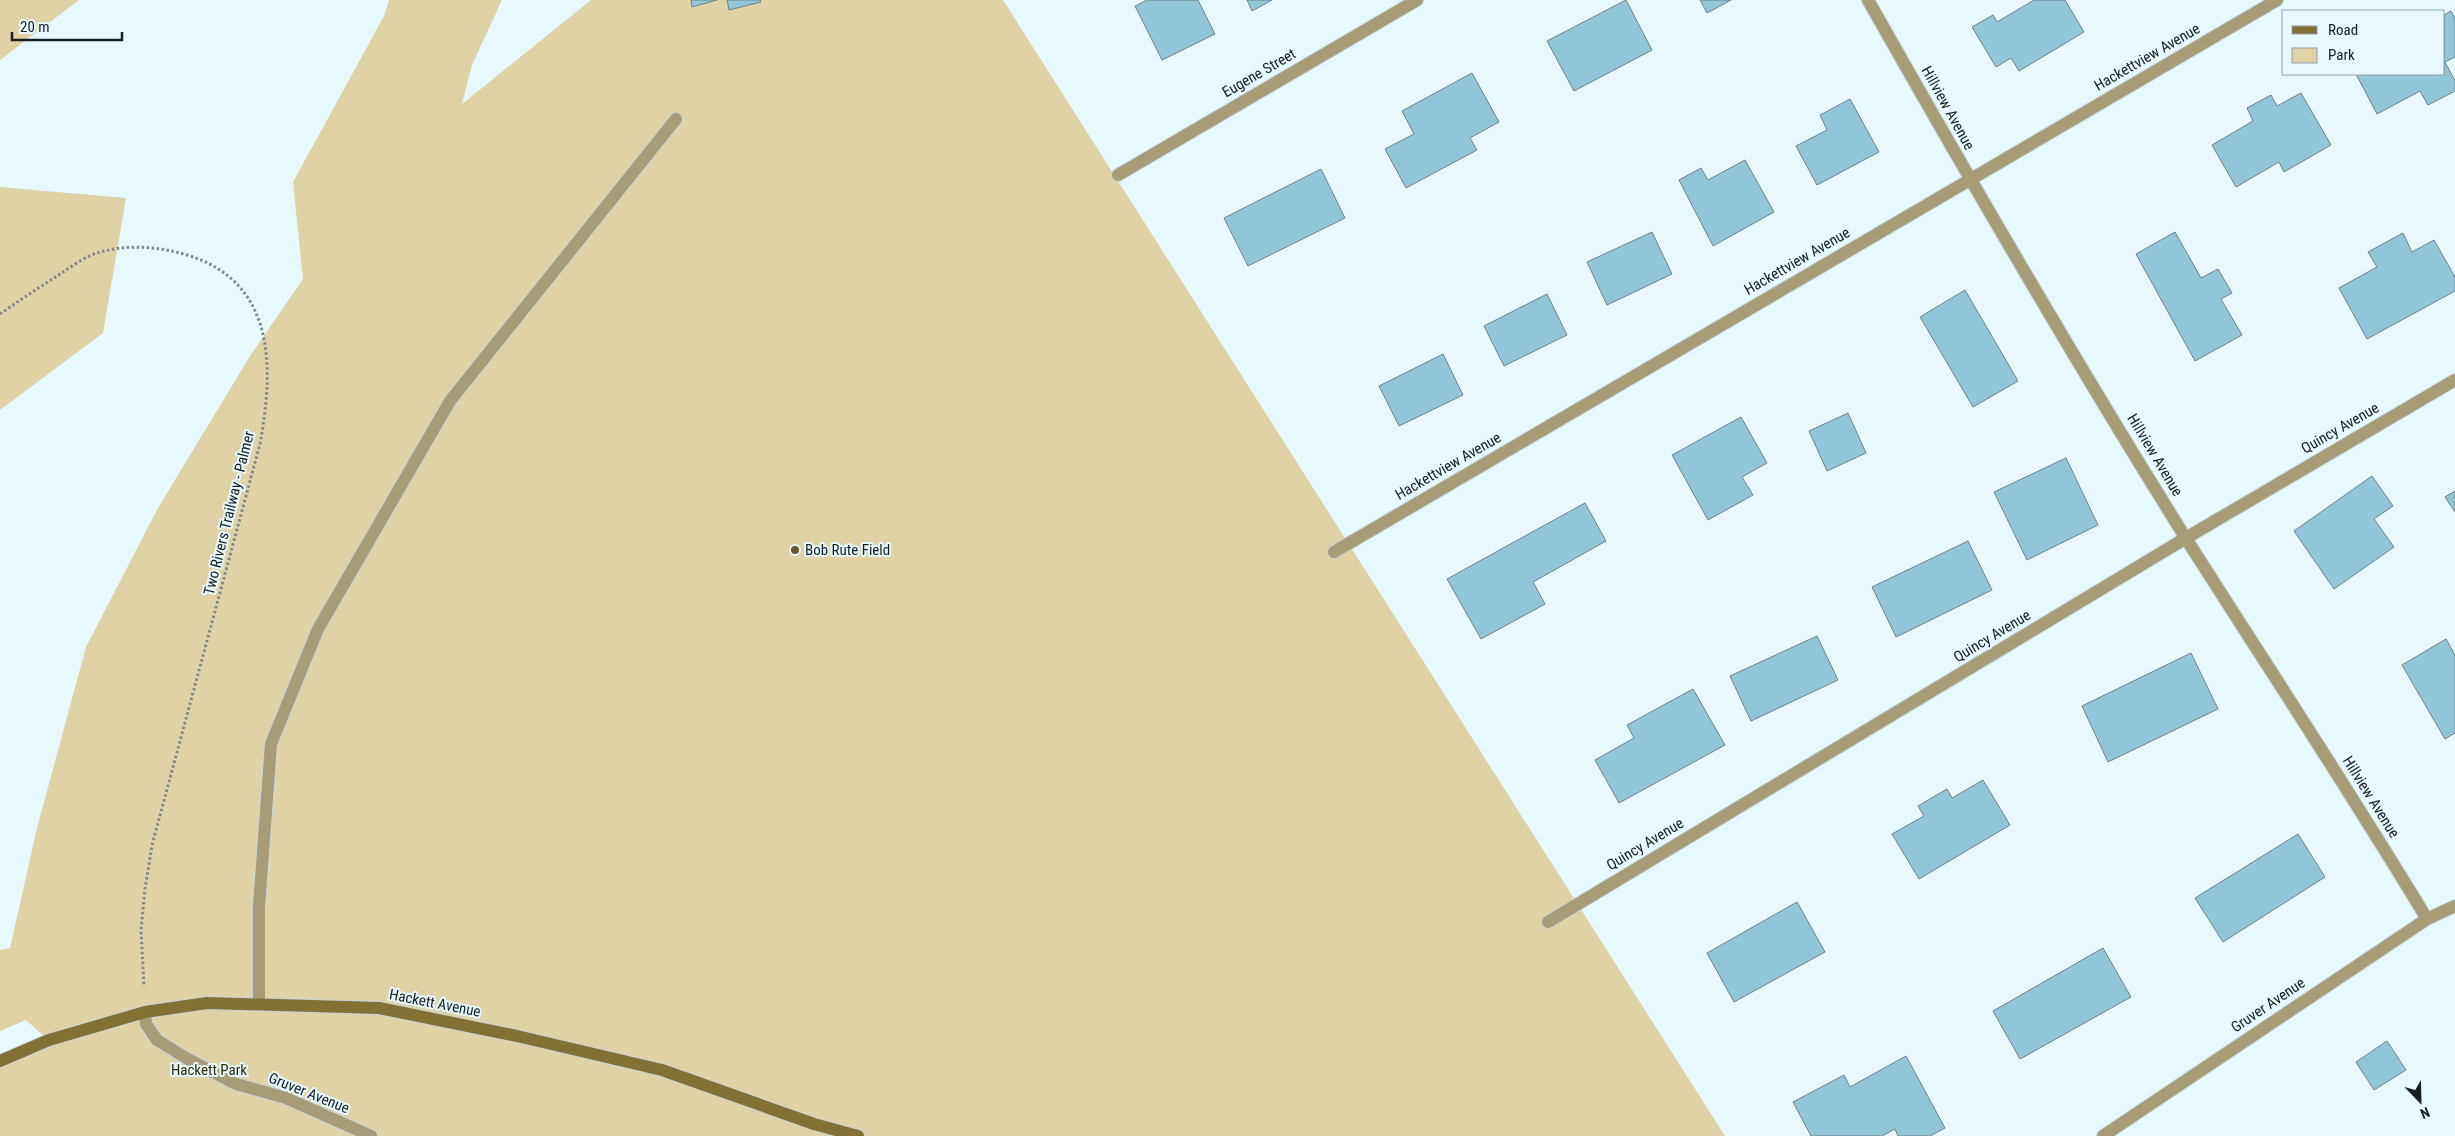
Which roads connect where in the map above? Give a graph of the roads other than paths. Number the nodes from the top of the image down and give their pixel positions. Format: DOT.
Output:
graph roads {
  1 [pos="1417,0"];
  2 [pos="1868,0"];
  3 [pos="2277,0"];
  4 [pos="676,119"];
  5 [pos="1118,175"];
  6 [pos="1969,179"];
  7 [pos="2455,380"];
  8 [pos="2186,538"];
  9 [pos="1334,552"];
  10 [pos="2455,906"];
  11 [pos="2427,919"];
  12 [pos="1548,922"];
  13 [pos="259,1004"];
  14 [pos="146,1012"];
  15 [pos="0,1061"];
  16 [pos="371,1136"];
  17 [pos="858,1136"];
  18 [pos="2103,1136"];
  1 -- 5 [label="street, Eugene Street"];
  2 -- 6 [label="street, Hillview Avenue"];
  3 -- 6 [label="street, Hackettview Avenue"];
  4 -- 13 [label="street"];
  6 -- 8 [label="street, Hillview Avenue"];
  6 -- 9 [label="street, Hackettview Avenue"];
  7 -- 8 [label="street, Quincy Avenue"];
  8 -- 11 [label="street, Hillview Avenue"];
  8 -- 12 [label="street, Quincy Avenue"];
  10 -- 11 [label="street, Gruver Avenue"];
  11 -- 18 [label="street, Gruver Avenue"];
  13 -- 14 [label="main road, Hackett Avenue"];
  13 -- 17 [label="main road, Hackett Avenue"];
  14 -- 15 [label="main road, Hackett Avenue"];
  14 -- 16 [label="street, Gruver Avenue"];
}
